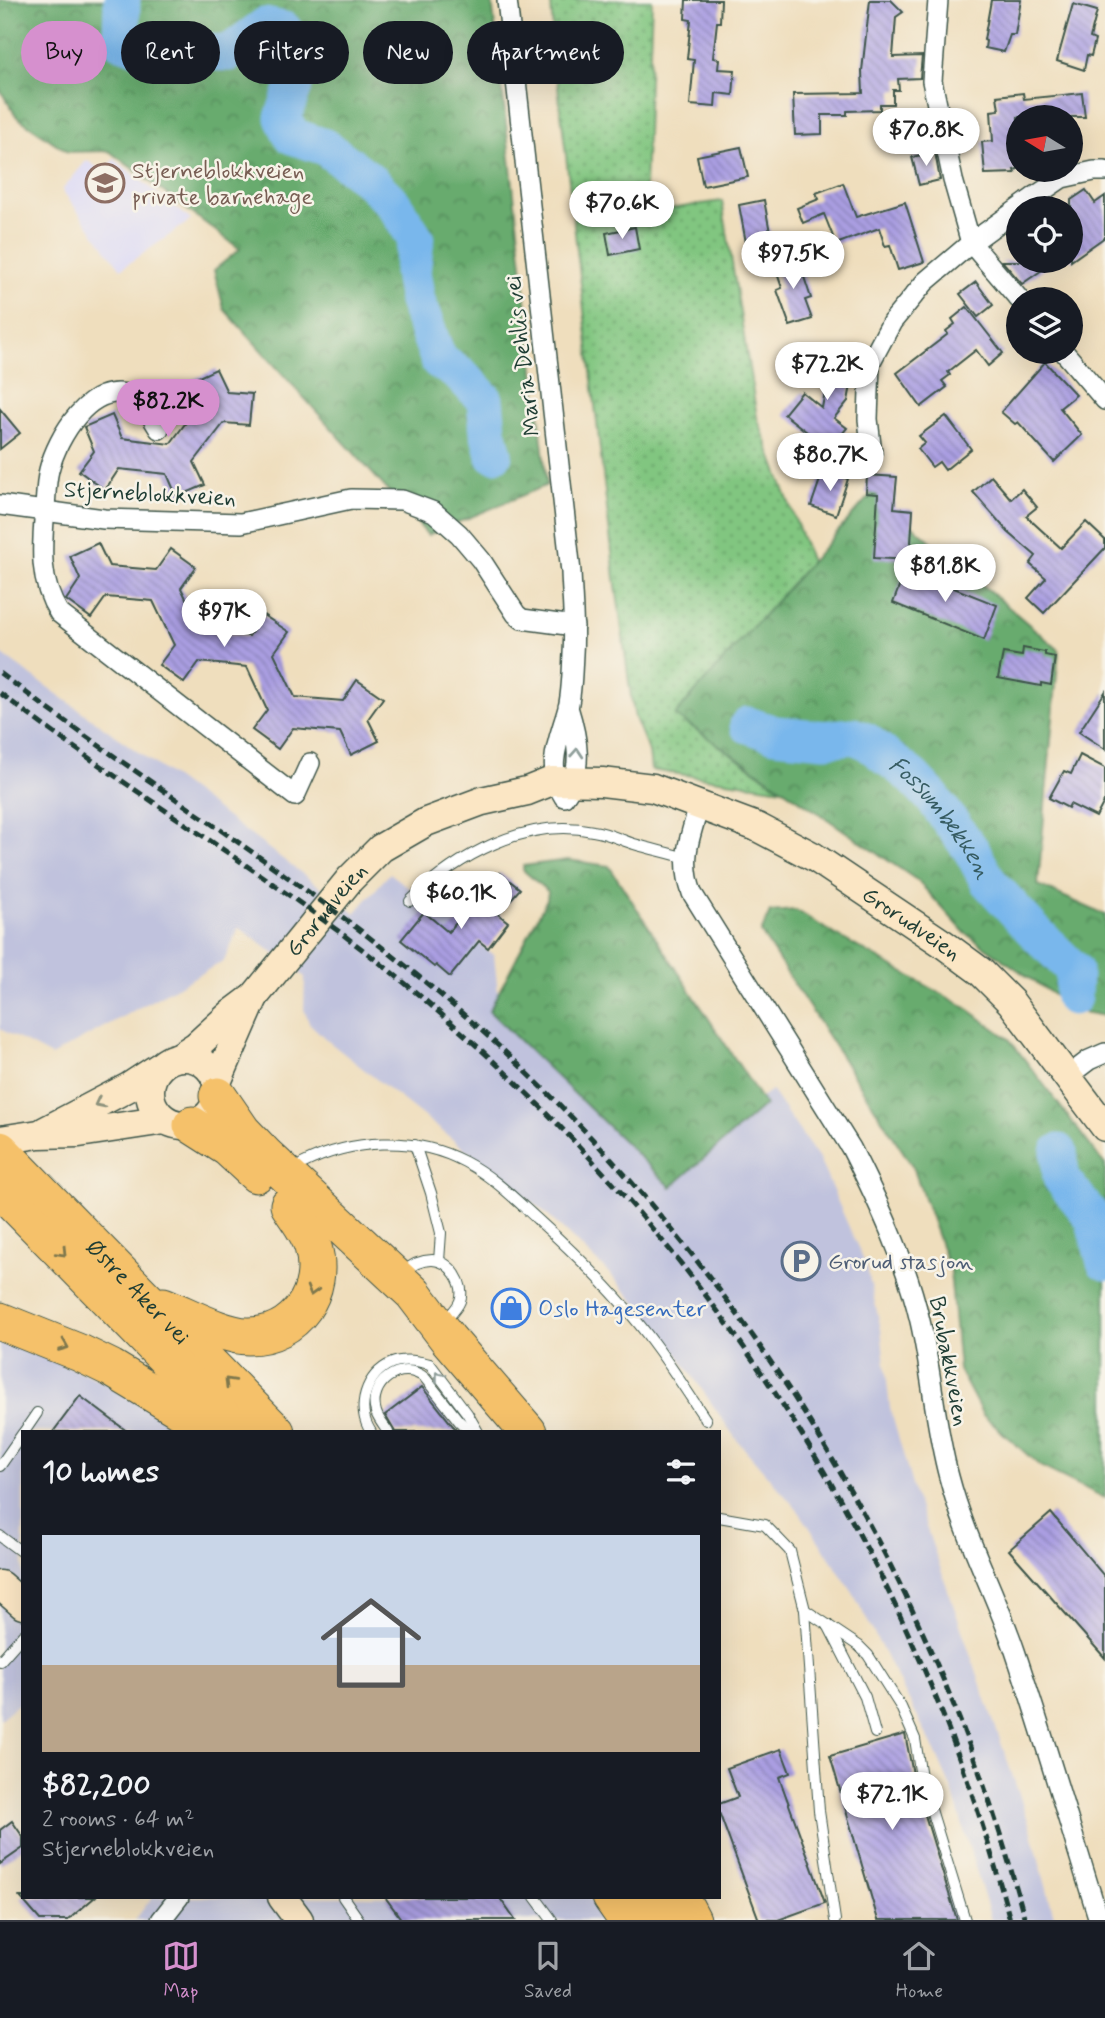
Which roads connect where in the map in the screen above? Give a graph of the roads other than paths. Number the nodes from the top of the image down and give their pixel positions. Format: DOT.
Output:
graph roads {
  1 [pos="507,0"];
  2 [pos="938,0"];
  3 [pos="1105,171"];
  4 [pos="971,243"];
  5 [pos="1009,287"];
  6 [pos="1074,364"];
  7 [pos="1105,400"];
  8 [pos="159,429"];
  9 [pos="872,454"];
  10 [pos="0,505"];
  11 [pos="45,512"];
  12 [pos="574,626"];
  13 [pos="310,763"];
  14 [pos="564,786"];
  15 [pos="690,801"];
  16 [pos="686,858"];
  17 [pos="410,901"];
  18 [pos="254,997"];
  19 [pos="1105,1053"];
  20 [pos="168,1063"];
  21 [pos="1068,1076"];
  22 [pos="218,1089"];
  23 [pos="179,1123"];
  24 [pos="1105,1127"];
  25 [pos="39,1134"];
  26 [pos="0,1140"];
  27 [pos="415,1145"];
  28 [pos="0,1150"];
  29 [pos="302,1164"];
  30 [pos="21,1197"];
  31 [pos="289,1205"];
  32 [pos="439,1261"];
  33 [pos="396,1278"];
  34 [pos="148,1300"];
  35 [pos="0,1321"];
  36 [pos="441,1332"];
  37 [pos="37,1413"];
  38 [pos="706,1420"];
  39 [pos="24,1430"];
  40 [pos="214,1430"];
  41 [pos="236,1430"];
  42 [pos="274,1430"];
  43 [pos="370,1430"];
  44 [pos="387,1430"];
  45 [pos="469,1430"];
  46 [pos="477,1430"];
  47 [pos="526,1430"];
  48 [pos="21,1435"];
  49 [pos="0,1466"];
  50 [pos="721,1517"];
  51 [pos="0,1536"];
  52 [pos="21,1552"];
  53 [pos="0,1585"];
  54 [pos="21,1603"];
  55 [pos="805,1610"];
  56 [pos="828,1625"];
  57 [pos="21,1637"];
  58 [pos="0,1661"];
  59 [pos="875,1733"];
  60 [pos="177,1899"];
  61 [pos="283,1899"];
  62 [pos="344,1899"];
  63 [pos="536,1899"];
  64 [pos="612,1899"];
  65 [pos="647,1899"];
  66 [pos="681,1899"];
  67 [pos="161,1920"];
  68 [pos="299,1920"];
  69 [pos="359,1920"];
  70 [pos="552,1920"];
  71 [pos="627,1920"];
  72 [pos="662,1920"];
  73 [pos="692,1920"];
  74 [pos="835,1920"];
  75 [pos="965,1920"];
  76 [pos="1099,1920"];
  1 -- 12 [label="street, Maria Dehlis vei"];
  2 -- 4 [label="street"];
  3 -- 4 [label="street"];
  4 -- 5 [label="street"];
  4 -- 9 [label="street"];
  6 -- 7 [label="street"];
  8 -- 11 [label="street"];
  10 -- 11 [label="street, Stjerneblokkveien"];
  11 -- 12 [label="street, Stjerneblokkveien"];
  11 -- 13 [label="street, Stjerneblokkveien"];
  12 -- 14 [label="street, Maria Dehlis vei"];
  14 -- 15 [label="main road, Grorudveien"];
  14 -- 18 [label="main road, Grorudveien"];
  15 -- 16 [label="street, Brubakkveien"];
  15 -- 21 [label="main road, Grorudveien"];
  16 -- 17 [label="lane"];
  16 -- 76 [label="street, Brubakkveien"];
  18 -- 20 [label="main road, Grorudveien"];
  18 -- 22 [label="main road, Grorudveien"];
  19 -- 21 [label="street"];
  20 -- 22 [label="main road"];
  20 -- 23 [label="main road"];
  20 -- 25 [label="main road, Grorudveien, one-way"];
  21 -- 24 [label="main road, Grorudveien"];
  22 -- 23 [label="main road"];
  22 -- 33 [label="highway"];
  23 -- 25 [label="main road, Grorudveien"];
  23 -- 31 [label="highway"];
  25 -- 26 [label="main road, Grorudveien"];
  27 -- 29 [label="lane"];
  27 -- 32 [label="lane"];
  27 -- 38 [label="lane"];
  28 -- 30 [label="highway, Østre Aker vei"];
  30 -- 34 [label="highway, Østre Aker vei"];
  30 -- 41 [label="highway, Østre Aker vei, one-way"];
  31 -- 34 [label="highway, one-way"];
  31 -- 36 [label="highway"];
  32 -- 33 [label="lane"];
  32 -- 36 [label="lane"];
  33 -- 36 [label="highway"];
  42 -- 34 [label="highway, Østre Aker vei, one-way"];
  35 -- 40 [label="highway, one-way"];
  36 -- 47 [label="highway"];
  37 -- 39 [label="lane"];
  46 -- 43 [label="lane, one-way"];
  44 -- 45 [label="lane"];
  48 -- 49 [label="lane"];
  50 -- 55 [label="lane"];
  51 -- 52 [label="lane"];
  53 -- 54 [label="main road"];
  55 -- 56 [label="lane"];
  55 -- 74 [label="lane"];
  56 -- 59 [label="lane"];
  56 -- 75 [label="lane"];
  57 -- 58 [label="lane"];
  60 -- 67 [label="street"];
  61 -- 68 [label="main road"];
  62 -- 69 [label="lane"];
  63 -- 70 [label="lane"];
  64 -- 71 [label="highway"];
  65 -- 72 [label="highway"];
  66 -- 73 [label="highway"];
}
